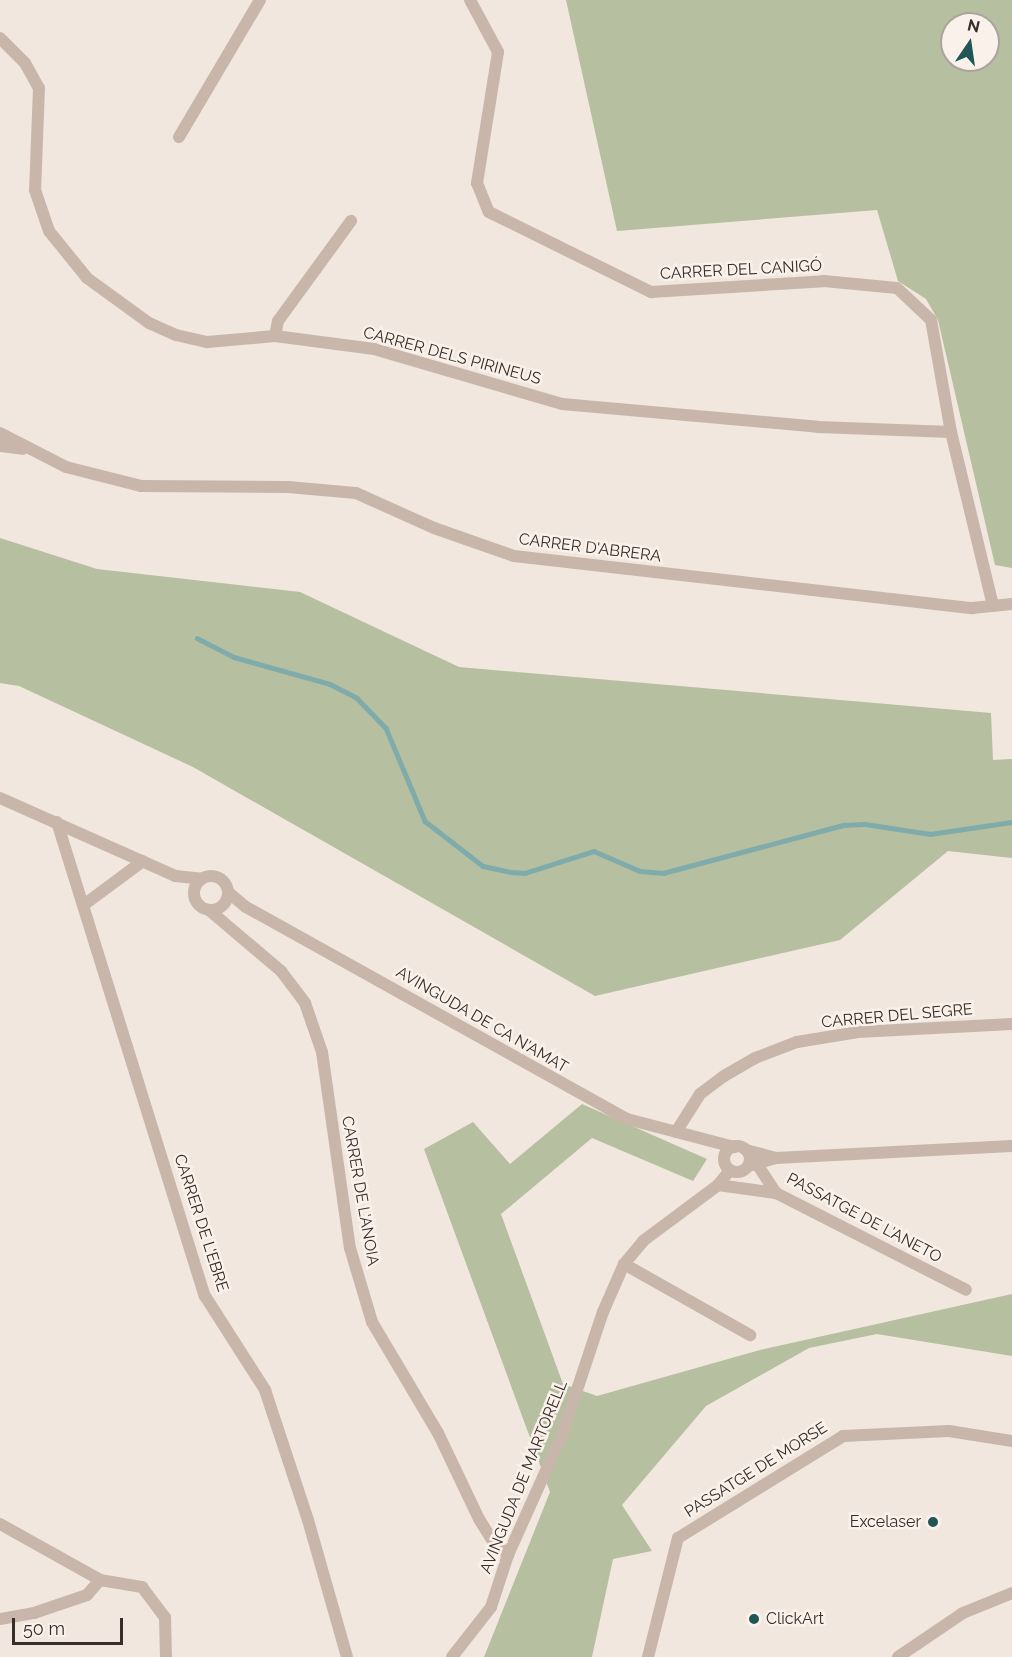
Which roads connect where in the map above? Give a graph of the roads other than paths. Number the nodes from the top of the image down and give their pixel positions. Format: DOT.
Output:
graph roads {
  1 [pos="260,0"];
  2 [pos="470,0"];
  3 [pos="0,38"];
  4 [pos="179,137"];
  5 [pos="351,221"];
  6 [pos="275,336"];
  7 [pos="951,432"];
  8 [pos="0,433"];
  9 [pos="0,446"];
  10 [pos="36,452"];
  11 [pos="1012,604"];
  12 [pos="993,606"];
  13 [pos="0,798"];
  14 [pos="57,822"];
  15 [pos="143,861"];
  16 [pos="174,876"];
  17 [pos="202,879"];
  18 [pos="228,892"];
  19 [pos="195,896"];
  20 [pos="85,904"];
  21 [pos="246,907"];
  22 [pos="215,909"];
  23 [pos="1012,1024"];
  24 [pos="676,1132"];
  25 [pos="709,1142"];
  26 [pos="1012,1146"];
  27 [pos="740,1148"];
  28 [pos="776,1158"];
  29 [pos="727,1165"];
  30 [pos="753,1165"];
  31 [pos="718,1185"];
  32 [pos="776,1193"];
  33 [pos="624,1264"];
  34 [pos="966,1290"];
  35 [pos="750,1335"];
  36 [pos="1012,1441"];
  37 [pos="0,1524"];
  38 [pos="508,1555"];
  39 [pos="100,1580"];
  40 [pos="1012,1593"];
  41 [pos="0,1619"];
  42 [pos="166,1657"];
  43 [pos="347,1657"];
  44 [pos="452,1657"];
  45 [pos="648,1657"];
  46 [pos="898,1657"];
  1 -- 4 [label="street"];
  2 -- 7 [label="street, CARRER DEL CANIGÓ"];
  3 -- 6 [label="street, CARRER DELS PIRINEUS"];
  5 -- 6 [label="street"];
  6 -- 7 [label="street, CARRER DELS PIRINEUS"];
  7 -- 12 [label="street, CARRER DEL CANIGÓ"];
  8 -- 10 [label="street, CARRER D'ABRERA"];
  9 -- 10 [label="street, CARRER D'ABRERA"];
  10 -- 12 [label="street, CARRER D'ABRERA"];
  11 -- 12 [label="street, CARRER D'ABRERA"];
  13 -- 14 [label="street"];
  14 -- 15 [label="street"];
  14 -- 20 [label="street, CARRER DE L'EBRE"];
  15 -- 16 [label="street"];
  15 -- 20 [label="street"];
  16 -- 17 [label="street"];
  16 -- 19 [label="street"];
  17 -- 18 [label="street"];
  17 -- 19 [label="street"];
  18 -- 21 [label="street, AVINGUDA DE CA N'AMAT"];
  18 -- 22 [label="street"];
  19 -- 22 [label="street"];
  20 -- 43 [label="street, CARRER DE L'EBRE"];
  21 -- 22 [label="street, AVINGUDA DE CA N'AMAT"];
  21 -- 24 [label="street, AVINGUDA DE CA N'AMAT"];
  22 -- 38 [label="street, CARRER DE L'ANOIA"];
  23 -- 24 [label="street, CARRER DEL SEGRE"];
  24 -- 25 [label="street, AVINGUDA DE CA N'AMAT"];
  25 -- 27 [label="street, AVINGUDA DE CA N'AMAT"];
  25 -- 29 [label="street"];
  26 -- 28 [label="street, AVINGUDA DE CA N'AMAT"];
  27 -- 28 [label="street, AVINGUDA DE CA N'AMAT"];
  27 -- 29 [label="street, AVINGUDA DE MARTORELL"];
  27 -- 30 [label="street"];
  28 -- 30 [label="street, AVINGUDA DE CA N'AMAT"];
  29 -- 30 [label="street, AVINGUDA DE CA N'AMAT"];
  29 -- 31 [label="street, AVINGUDA DE MARTORELL"];
  30 -- 32 [label="street, PASSATGE DE L'ANETO"];
  31 -- 32 [label="street"];
  31 -- 33 [label="street, AVINGUDA DE MARTORELL"];
  32 -- 34 [label="street, PASSATGE DE L'ANETO"];
  33 -- 35 [label="street"];
  33 -- 38 [label="street, AVINGUDA DE MARTORELL"];
  36 -- 45 [label="street, PASSATGE DE MORSE"];
  37 -- 39 [label="street"];
  38 -- 44 [label="street, AVINGUDA DE MARTORELL"];
  39 -- 41 [label="street"];
  39 -- 42 [label="street"];
  40 -- 46 [label="street"];
}
